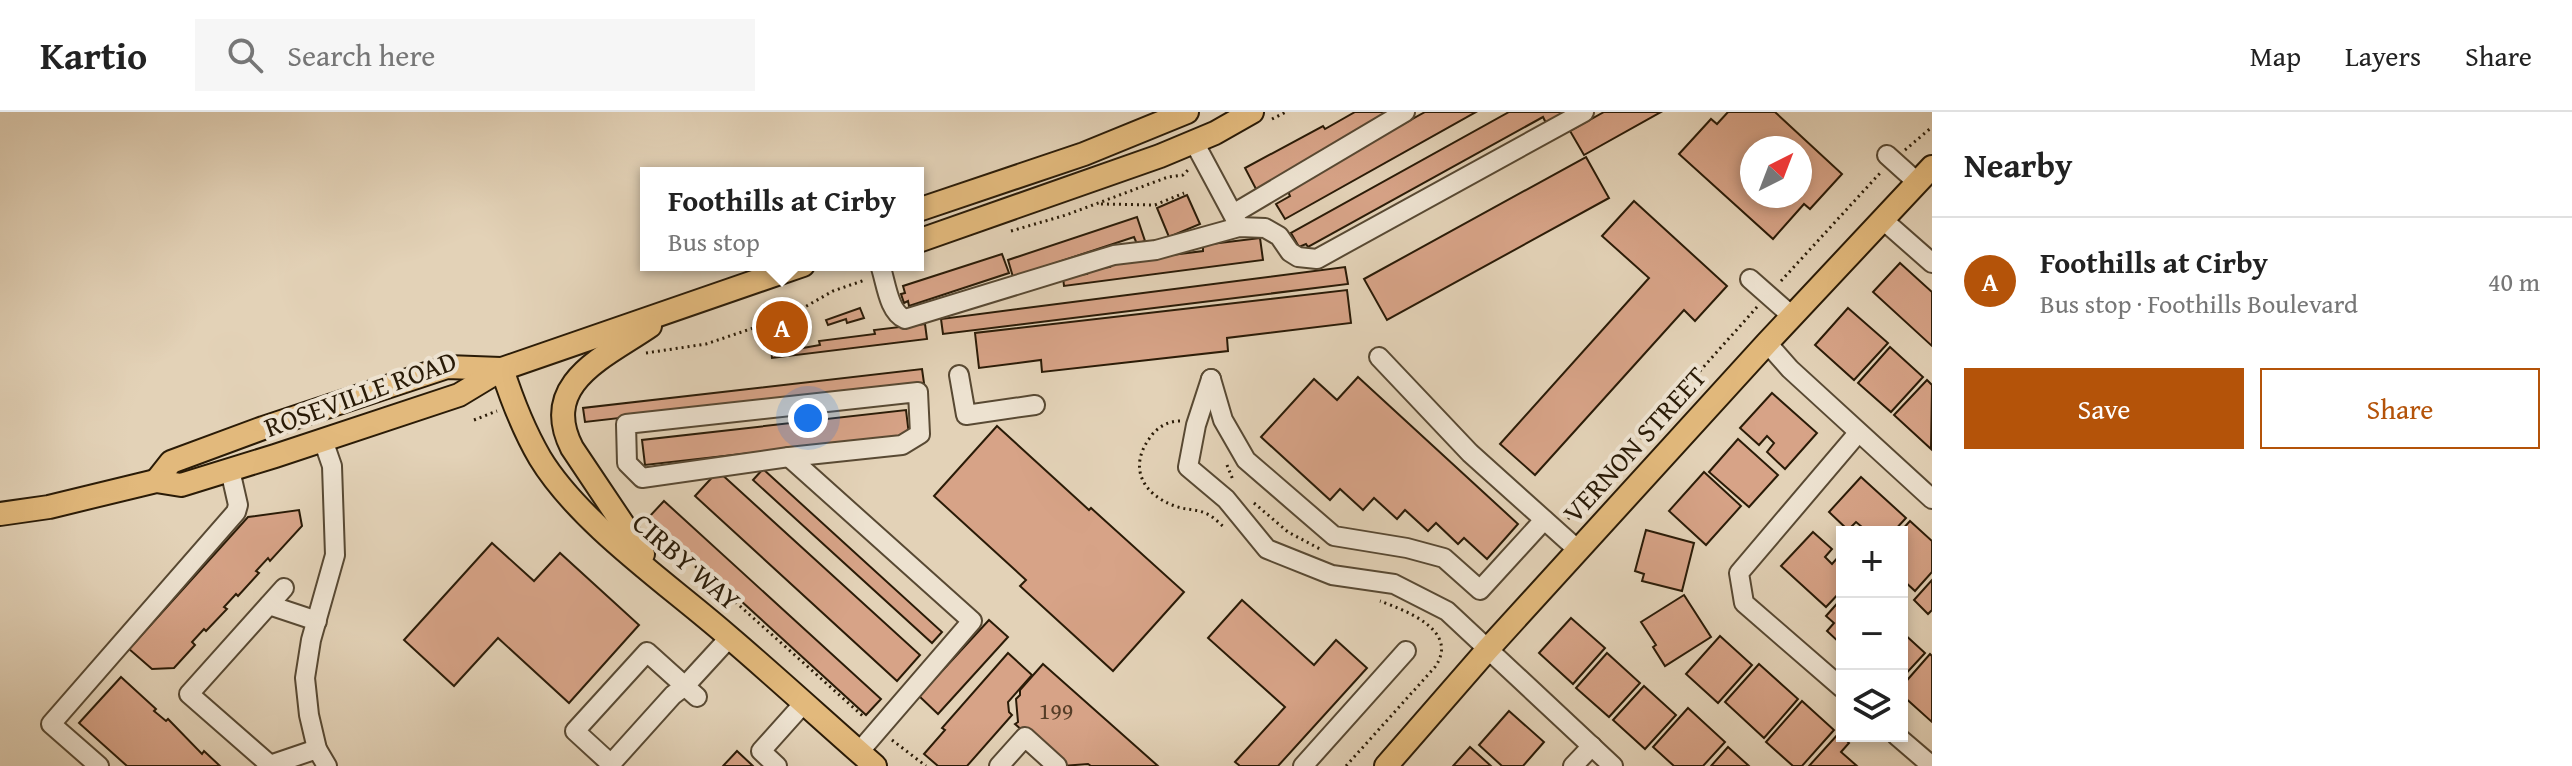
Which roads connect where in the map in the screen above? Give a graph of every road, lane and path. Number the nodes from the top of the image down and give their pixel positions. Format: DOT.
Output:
graph roads {
  1 [pos="1187,112"];
  2 [pos="1252,112"];
  3 [pos="1405,112"];
  4 [pos="1584,112"];
  5 [pos="1932,127"];
  6 [pos="1194,142"];
  7 [pos="1890,158"];
  8 [pos="1924,175"];
  9 [pos="1184,193"];
  10 [pos="1097,204"];
  11 [pos="924,208"];
  12 [pos="1882,219"];
  13 [pos="1236,220"];
  14 [pos="924,239"];
  15 [pos="1932,263"];
  16 [pos="785,271"];
  17 [pos="878,271"];
  18 [pos="883,271"];
  19 [pos="1750,279"];
  20 [pos="1768,295"];
  21 [pos="678,307"];
  22 [pos="1792,316"];
  23 [pos="1767,343"];
  24 [pos="638,356"];
  25 [pos="1379,357"];
  26 [pos="502,369"];
  27 [pos="959,375"];
  28 [pos="1035,405"];
  29 [pos="1196,425"];
  30 [pos="1858,433"];
  31 [pos="323,440"];
  32 [pos="789,457"];
  33 [pos="1226,458"];
  34 [pos="230,470"];
  35 [pos="156,481"];
  36 [pos="1237,487"];
  37 [pos="1932,499"];
  38 [pos="1253,502"];
  39 [pos="637,513"];
  40 [pos="0,514"];
  41 [pos="1551,526"];
  42 [pos="1233,535"];
  43 [pos="1323,550"];
  44 [pos="1578,550"];
  45 [pos="659,578"];
  46 [pos="284,588"];
  47 [pos="1376,600"];
  48 [pos="269,605"];
  49 [pos="317,621"];
  50 [pos="730,637"];
  51 [pos="1488,649"];
  52 [pos="1406,651"];
  53 [pos="1836,683"];
  54 [pos="691,692"];
  55 [pos="804,703"];
  56 [pos="878,729"];
  57 [pos="1904,742"];
  58 [pos="1592,746"];
  59 [pos="317,749"];
  60 [pos="867,759"];
  61 [pos="268,765"];
  62 [pos="610,765"];
  63 [pos="99,766"];
  64 [pos="327,766"];
  65 [pos="777,766"];
  66 [pos="926,766"];
  67 [pos="999,766"];
  68 [pos="1057,766"];
  69 [pos="1303,766"];
  70 [pos="1346,766"];
  71 [pos="1386,766"];
  72 [pos="1573,766"];
  73 [pos="1613,766"];
  74 [pos="1932,766"];
  1 -- 11 [label="main road"];
  2 -- 6 [label="main road"];
  3 -- 13 [label="street"];
  4 -- 13 [label="street"];
  5 -- 7 [label="path"];
  6 -- 13 [label="street"];
  6 -- 14 [label="main road"];
  7 -- 8 [label="street"];
  7 -- 20 [label="path"];
  8 -- 12 [label="main road, VERNON STREET"];
  9 -- 10 [label="path"];
  12 -- 15 [label="street"];
  12 -- 22 [label="main road, VERNON STREET"];
  13 -- 18 [label="street"];
  16 -- 21 [label="main road"];
  17 -- 24 [label="path"];
  19 -- 20 [label="street"];
  20 -- 22 [label="street"];
  20 -- 41 [label="path"];
  21 -- 26 [label="main road"];
  21 -- 45 [label="main road"];
  22 -- 23 [label="main road, VERNON STREET"];
  23 -- 30 [label="street"];
  23 -- 44 [label="main road, VERNON STREET"];
  25 -- 41 [label="street"];
  26 -- 31 [label="main road, ROSEVILLE ROAD"];
  26 -- 35 [label="main road, ROSEVILLE ROAD"];
  26 -- 45 [label="main road, CIRBY WAY"];
  27 -- 28 [label="street"];
  29 -- 41 [label="street"];
  29 -- 42 [label="path"];
  29 -- 51 [label="street"];
  30 -- 37 [label="street"];
  30 -- 53 [label="street"];
  31 -- 34 [label="main road, ROSEVILLE ROAD"];
  31 -- 49 [label="street"];
  32 -- 32 [label="street"];
  32 -- 56 [label="street"];
  33 -- 36 [label="path"];
  34 -- 35 [label="main road, ROSEVILLE ROAD"];
  34 -- 63 [label="street"];
  35 -- 40 [label="main road, ROSEVILLE ROAD"];
  38 -- 43 [label="path"];
  39 -- 56 [label="path"];
  41 -- 44 [label="street"];
  44 -- 51 [label="main road, VERNON STREET"];
  45 -- 50 [label="main road, CIRBY WAY"];
  46 -- 48 [label="street"];
  47 -- 70 [label="path"];
  48 -- 49 [label="street"];
  48 -- 61 [label="street"];
  49 -- 59 [label="street"];
  50 -- 54 [label="street"];
  50 -- 55 [label="main road, CIRBY WAY"];
  51 -- 58 [label="street"];
  51 -- 71 [label="main road, VERNON STREET"];
  52 -- 69 [label="street"];
  54 -- 62 [label="street"];
  54 -- 62 [label="street"];
  55 -- 60 [label="main road, CIRBY WAY"];
  55 -- 65 [label="street"];
  56 -- 60 [label="street"];
  56 -- 66 [label="path"];
  57 -- 74 [label="street"];
  58 -- 72 [label="street"];
  58 -- 73 [label="street"];
  59 -- 61 [label="street"];
  59 -- 64 [label="street"];
  67 -- 68 [label="street"];
}
